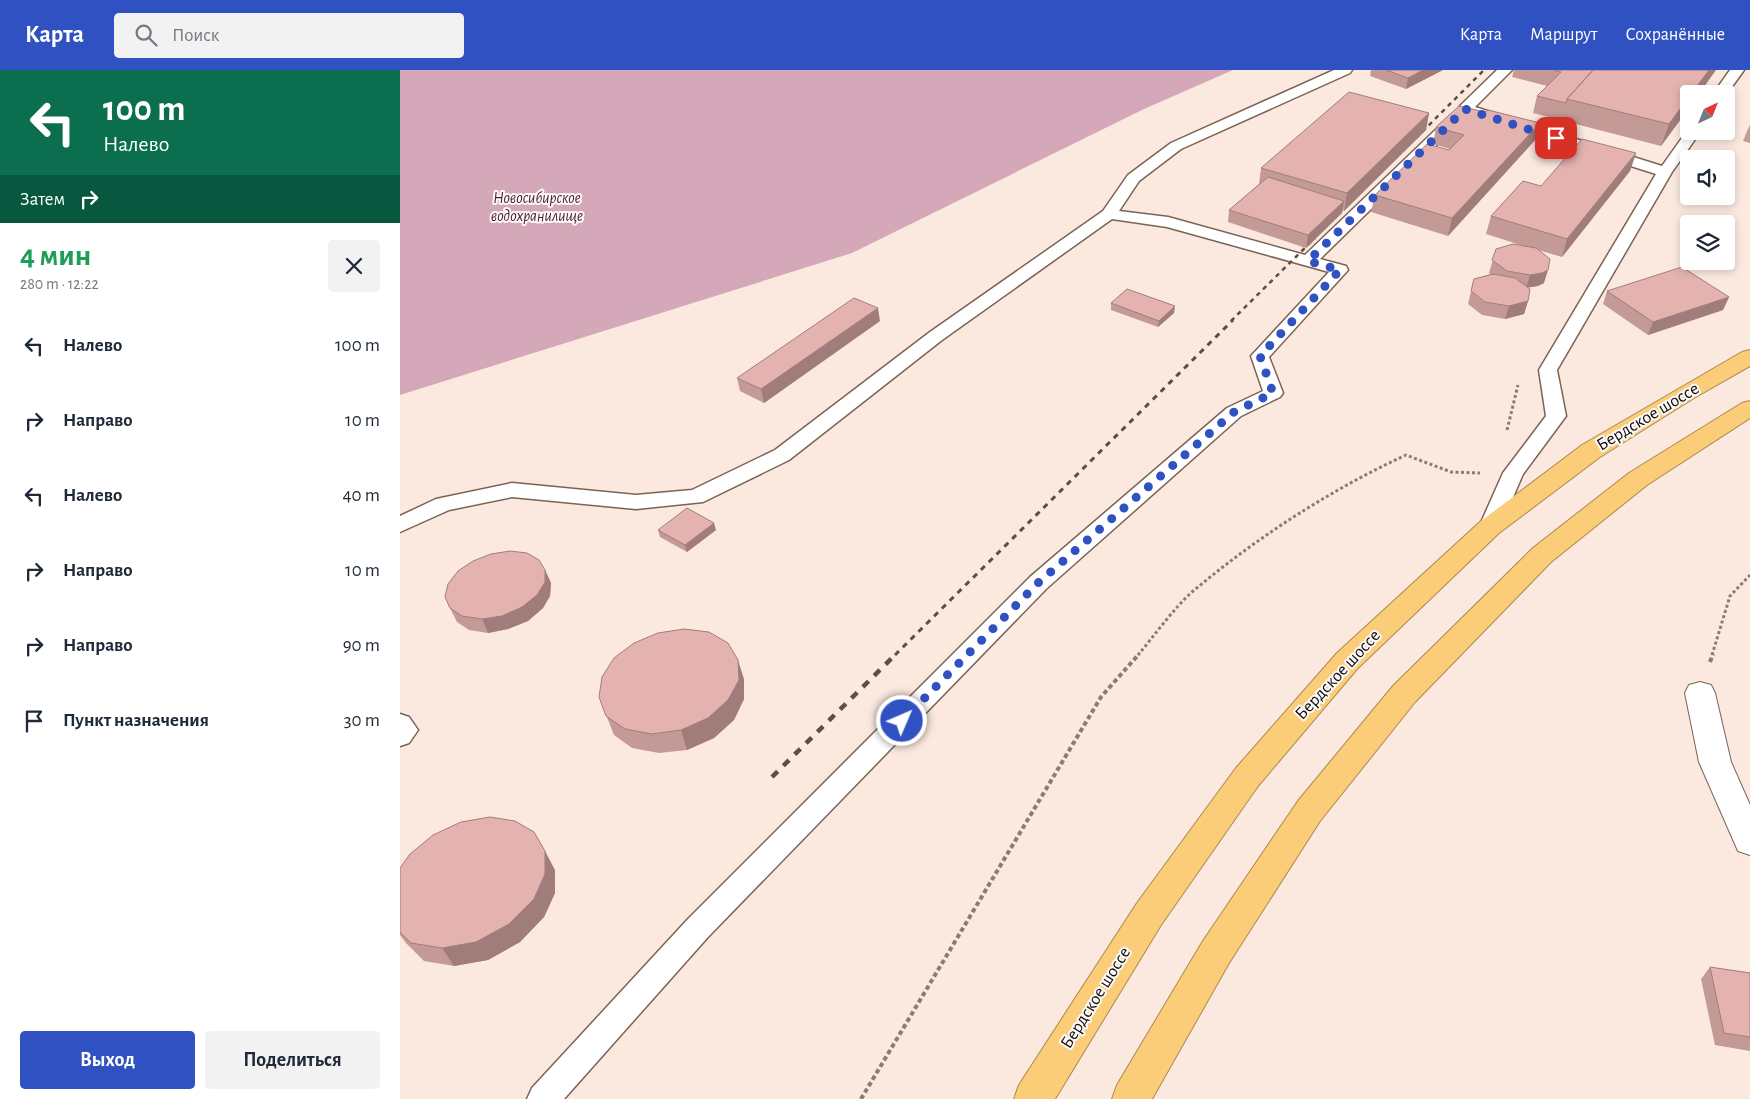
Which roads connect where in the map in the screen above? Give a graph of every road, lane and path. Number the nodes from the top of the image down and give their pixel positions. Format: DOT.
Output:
graph roads {
  1 [pos="1345,70"];
  2 [pos="1505,70"];
  3 [pos="1738,70"];
  4 [pos="1727,85"];
  5 [pos="1465,109"];
  6 [pos="1688,140"];
  7 [pos="1665,172"];
  8 [pos="1109,214"];
  9 [pos="1308,261"];
  10 [pos="1750,357"];
  11 [pos="1519,382"];
  12 [pos="1750,408"];
  13 [pos="1505,436"];
  14 [pos="1513,473"];
  15 [pos="400,525"];
  16 [pos="1490,527"];
  17 [pos="1750,575"];
  18 [pos="1700,693"];
  19 [pos="400,724"];
  20 [pos="400,736"];
  21 [pos="1750,840"];
  22 [pos="543,1099"];
  23 [pos="861,1099"];
  24 [pos="1033,1099"];
  25 [pos="1131,1099"];
  1 -- 8 [label="lane"];
  2 -- 5 [label="lane"];
  3 -- 4 [label="lane"];
  5 -- 7 [label="lane"];
  5 -- 9 [label="lane"];
  6 -- 7 [label="lane"];
  7 -- 14 [label="lane"];
  8 -- 9 [label="lane"];
  8 -- 15 [label="lane"];
  9 -- 22 [label="lane"];
  10 -- 16 [label="highway, Бердское шоссе"];
  11 -- 13 [label="path"];
  12 -- 25 [label="highway"];
  14 -- 16 [label="lane"];
  14 -- 23 [label="path"];
  16 -- 24 [label="highway, Бердское шоссе"];
  17 -- 18 [label="path"];
  18 -- 21 [label="street"];
  19 -- 20 [label="lane"];
}
